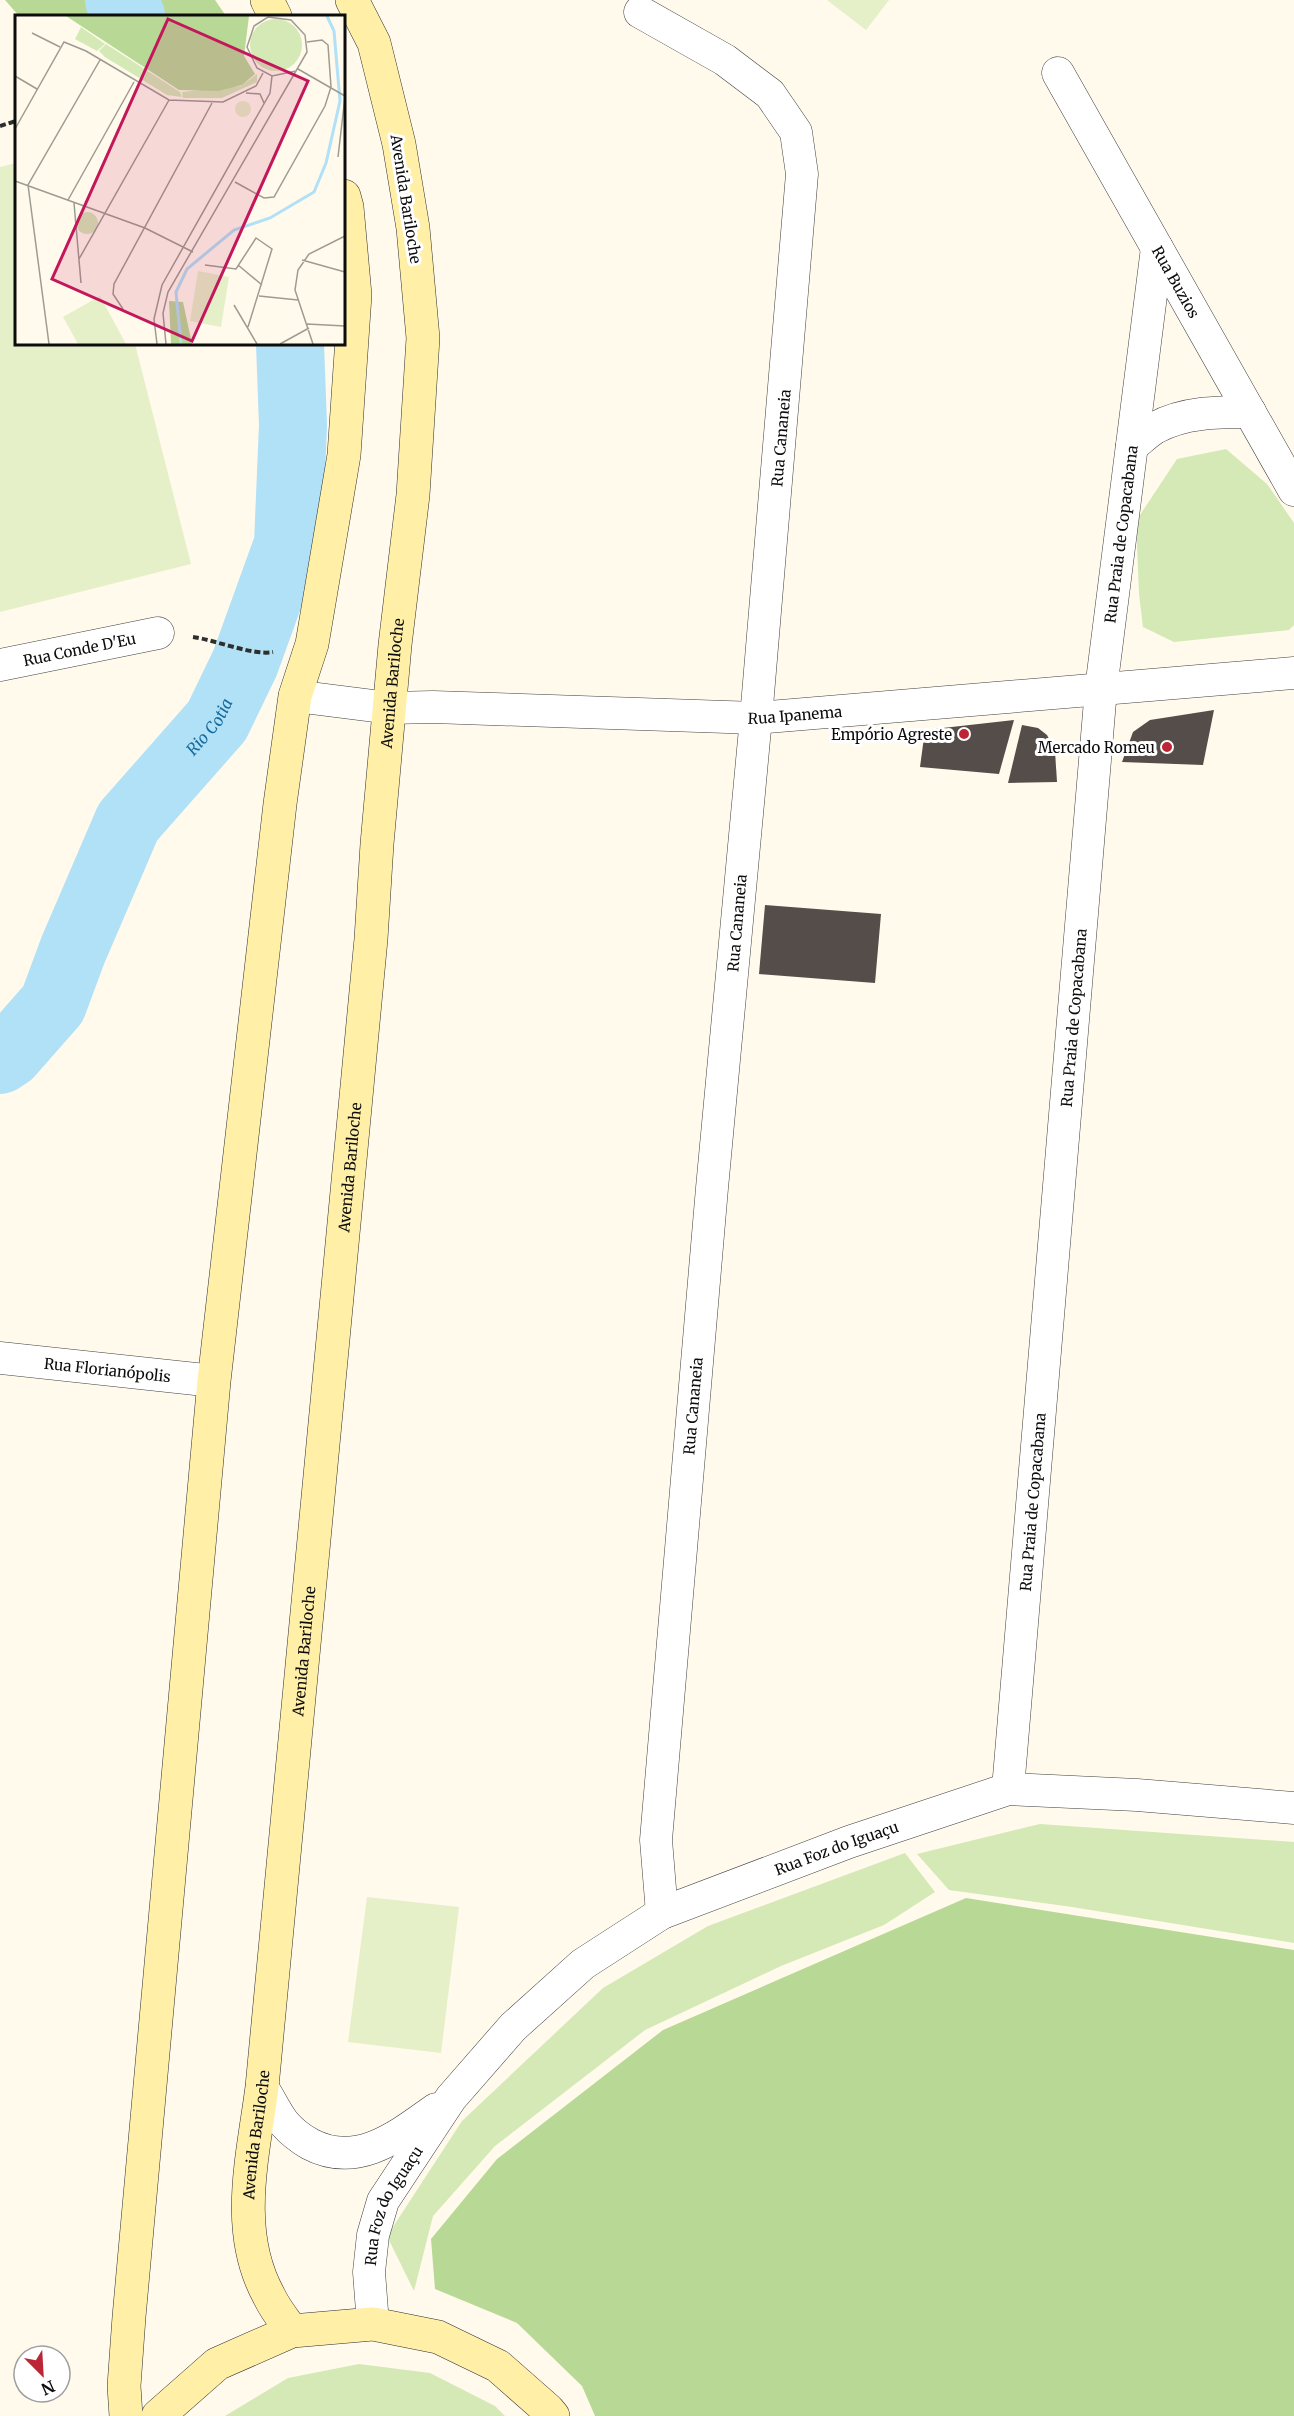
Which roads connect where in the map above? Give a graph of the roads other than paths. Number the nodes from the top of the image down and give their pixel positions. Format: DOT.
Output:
graph roads {
  1 [pos="267,0"];
  2 [pos="352,0"];
  3 [pos="640,12"];
  4 [pos="274,15"];
  5 [pos="1058,73"];
  6 [pos="345,200"];
  7 [pos="1157,248"];
  8 [pos="1250,412"];
  9 [pos="1132,446"];
  10 [pos="1294,490"];
  11 [pos="158,633"];
  12 [pos="0,665"];
  13 [pos="1294,673"];
  14 [pos="1101,689"];
  15 [pos="295,696"];
  16 [pos="390,708"];
  17 [pos="756,718"];
  18 [pos="0,1358"];
  19 [pos="214,1381"];
  20 [pos="1008,1789"];
  21 [pos="1294,1808"];
  22 [pos="662,1913"];
  23 [pos="262,2087"];
  24 [pos="451,2098"];
  25 [pos="373,2324"];
  26 [pos="292,2331"];
  27 [pos="126,2416"];
  28 [pos="158,2416"];
  29 [pos="553,2416"];
  1 -- 4 [label="main road"];
  2 -- 16 [label="main road, Avenida Bariloche"];
  3 -- 17 [label="street, Rua Cananeia"];
  5 -- 7 [label="street, Rua Buzios"];
  6 -- 15 [label="main road"];
  7 -- 8 [label="street, Rua Buzios"];
  7 -- 9 [label="street, Rua Praia de Copacabana"];
  8 -- 9 [label="street"];
  8 -- 10 [label="street, Rua Buzios"];
  9 -- 14 [label="street, Rua Praia de Copacabana"];
  11 -- 12 [label="street, Rua Conde D'Eu"];
  13 -- 14 [label="street, Rua Ipanema"];
  14 -- 17 [label="street, Rua Ipanema"];
  14 -- 20 [label="street, Rua Praia de Copacabana"];
  15 -- 16 [label="street, Rua Ipanema"];
  15 -- 19 [label="main road"];
  16 -- 17 [label="street, Rua Ipanema"];
  16 -- 23 [label="main road, Avenida Bariloche"];
  17 -- 22 [label="street, Rua Cananeia"];
  18 -- 19 [label="street, Rua Florianópolis"];
  19 -- 27 [label="main road"];
  20 -- 21 [label="street, Rua Foz do Iguaçu"];
  20 -- 22 [label="street, Rua Foz do Iguaçu"];
  22 -- 24 [label="street, Rua Foz do Iguaçu"];
  23 -- 24 [label="street, Rua Foz do Iguaçu"];
  23 -- 26 [label="main road, Avenida Bariloche"];
  24 -- 25 [label="street, Rua Foz do Iguaçu"];
  25 -- 26 [label="main road"];
  25 -- 29 [label="main road"];
  26 -- 28 [label="main road"];
}
